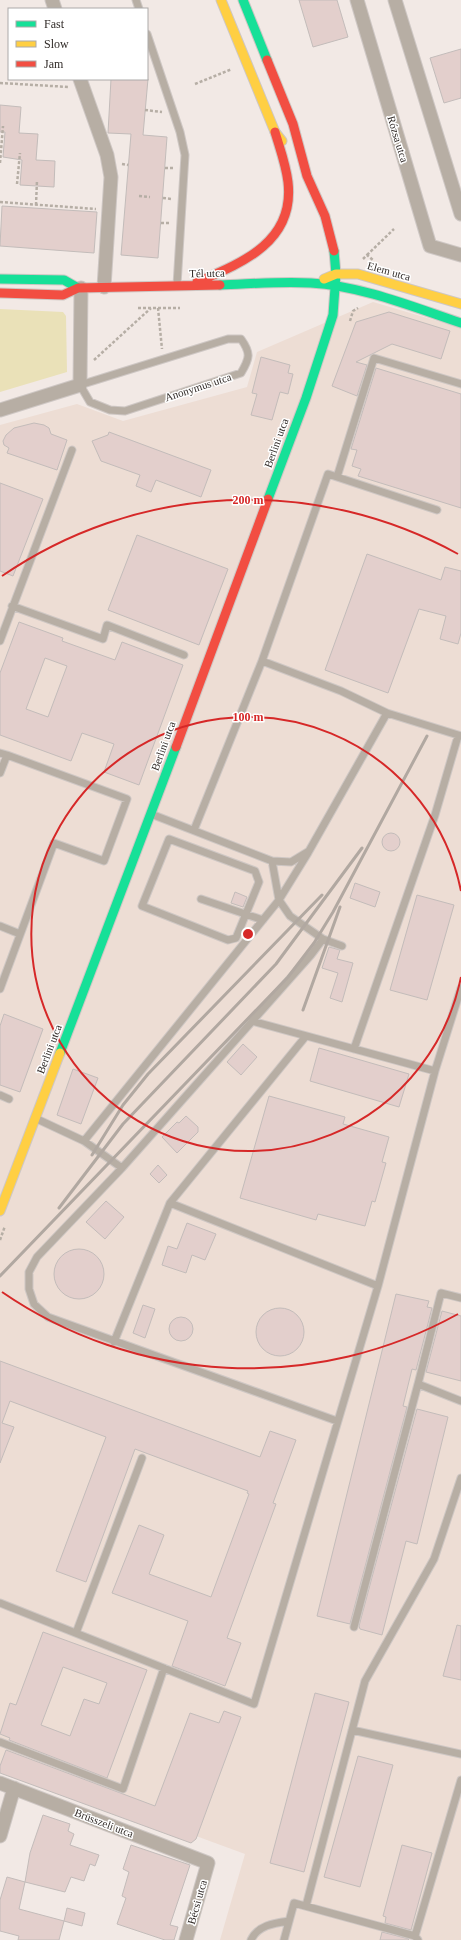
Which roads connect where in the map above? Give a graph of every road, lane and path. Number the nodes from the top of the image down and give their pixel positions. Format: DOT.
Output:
graph roads {
  1 [pos="221,0"];
  2 [pos="243,0"];
  3 [pos="357,0"];
  4 [pos="395,0"];
  5 [pos="148,37"];
  6 [pos="236,67"];
  7 [pos="81,82"];
  8 [pos="0,83"];
  9 [pos="195,84"];
  10 [pos="145,110"];
  11 [pos="162,112"];
  12 [pos="3,126"];
  13 [pos="275,132"];
  14 [pos="20,153"];
  15 [pos="0,163"];
  16 [pos="165,168"];
  17 [pos="175,168"];
  18 [pos="307,176"];
  19 [pos="37,180"];
  20 [pos="17,184"];
  21 [pos="139,196"];
  22 [pos="150,197"];
  23 [pos="163,198"];
  24 [pos="173,199"];
  25 [pos="0,202"];
  26 [pos="36,205"];
  27 [pos="109,210"];
  28 [pos="461,214"];
  29 [pos="161,223"];
  30 [pos="172,224"];
  31 [pos="394,229"];
  32 [pos="367,255"];
  33 [pos="461,255"];
  34 [pos="336,274"];
  35 [pos="0,279"];
  36 [pos="311,283"];
  37 [pos="188,285"];
  38 [pos="336,285"];
  39 [pos="177,286"];
  40 [pos="104,287"];
  41 [pos="80,288"];
  42 [pos="0,293"];
  43 [pos="461,304"];
  44 [pos="138,308"];
  45 [pos="151,308"];
  46 [pos="158,308"];
  47 [pos="180,308"];
  48 [pos="461,323"];
  49 [pos="162,359"];
  50 [pos="80,369"];
  51 [pos="461,384"];
  52 [pos="80,385"];
  53 [pos="0,410"];
  54 [pos="72,450"];
  55 [pos="337,477"];
  56 [pos="437,510"];
  57 [pos="12,606"];
  58 [pos="0,641"];
  59 [pos="184,655"];
  60 [pos="262,662"];
  61 [pos="387,713"];
  62 [pos="459,736"];
  63 [pos="3,754"];
  64 [pos="0,773"];
  65 [pos="151,814"];
  66 [pos="194,830"];
  67 [pos="309,851"];
  68 [pos="272,861"];
  69 [pos="201,899"];
  70 [pos="279,900"];
  71 [pos="245,915"];
  72 [pos="263,920"];
  73 [pos="0,926"];
  74 [pos="20,934"];
  75 [pos="323,939"];
  76 [pos="342,946"];
  77 [pos="461,988"];
  78 [pos="0,989"];
  79 [pos="252,1021"];
  80 [pos="306,1036"];
  81 [pos="354,1049"];
  82 [pos="435,1071"];
  83 [pos="0,1095"];
  84 [pos="9,1099"];
  85 [pos="35,1118"];
  86 [pos="84,1141"];
  87 [pos="122,1168"];
  88 [pos="170,1203"];
  89 [pos="0,1212"];
  90 [pos="378,1286"];
  91 [pos="461,1298"];
  92 [pos="114,1342"];
  93 [pos="418,1384"];
  94 [pos="461,1400"];
  95 [pos="337,1421"];
  96 [pos="142,1458"];
  97 [pos="461,1478"];
  98 [pos="0,1603"];
  99 [pos="354,1627"];
  100 [pos="76,1633"];
  101 [pos="164,1668"];
  102 [pos="352,1730"];
  103 [pos="0,1742"];
  104 [pos="461,1754"];
  105 [pos="461,1780"];
  106 [pos="0,1783"];
  107 [pos="14,1788"];
  108 [pos="0,1836"];
  109 [pos="208,1863"];
  110 [pos="306,1906"];
  111 [pos="289,1921"];
  112 [pos="417,1938"];
  113 [pos="186,1940"];
  114 [pos="251,1940"];
  115 [pos="284,1940"];
  1 -- 13 [label="street"];
  2 -- 18 [label="street"];
  3 -- 33 [label="street, Rózsa utca"];
  4 -- 28 [label="street"];
  5 -- 39 [label="lane"];
  6 -- 9 [label="path"];
  7 -- 8 [label="path"];
  7 -- 27 [label="street"];
  10 -- 11 [label="path"];
  12 -- 15 [label="path"];
  13 -- 18 [label="street"];
  13 -- 37 [label="street"];
  14 -- 20 [label="path"];
  16 -- 17 [label="path"];
  18 -- 34 [label="street"];
  19 -- 26 [label="path"];
  21 -- 22 [label="path"];
  23 -- 24 [label="path"];
  25 -- 26 [label="path"];
  26 -- 27 [label="path"];
  27 -- 40 [label="street"];
  29 -- 30 [label="path"];
  31 -- 32 [label="path"];
  34 -- 36 [label="street, Elem utca"];
  34 -- 38 [label="street"];
  34 -- 43 [label="street, Elem utca"];
  35 -- 41 [label="street, Tél utca"];
  36 -- 37 [label="street, Tél utca"];
  36 -- 38 [label="street, Tél utca"];
  37 -- 39 [label="street, Tél utca"];
  38 -- 48 [label="street"];
  38 -- 65 [label="street, Berlini utca"];
  39 -- 40 [label="street, Tél utca"];
  40 -- 41 [label="street, Tél utca"];
  41 -- 42 [label="street, Tél utca"];
  41 -- 50 [label="street"];
  44 -- 45 [label="path"];
  45 -- 46 [label="path"];
  45 -- 50 [label="path"];
  46 -- 47 [label="path"];
  46 -- 49 [label="path"];
  49 -- 52 [label="lane, Anonymus utca"];
  49 -- 52 [label="lane, Anonymus utca"];
  50 -- 52 [label="street"];
  51 -- 55 [label="lane"];
  52 -- 53 [label="street, Anonymus utca"];
  54 -- 57 [label="lane"];
  55 -- 56 [label="lane"];
  55 -- 60 [label="lane"];
  57 -- 58 [label="lane"];
  57 -- 59 [label="lane"];
  60 -- 61 [label="lane"];
  60 -- 66 [label="lane"];
  61 -- 62 [label="lane"];
  61 -- 67 [label="lane"];
  62 -- 81 [label="lane"];
  63 -- 64 [label="lane"];
  63 -- 74 [label="lane"];
  65 -- 66 [label="lane"];
  65 -- 85 [label="street, Berlini utca"];
  66 -- 68 [label="lane"];
  67 -- 68 [label="lane"];
  67 -- 70 [label="lane"];
  68 -- 70 [label="lane"];
  69 -- 71 [label="lane"];
  70 -- 72 [label="lane"];
  70 -- 75 [label="lane"];
  71 -- 71 [label="lane"];
  71 -- 72 [label="lane"];
  72 -- 86 [label="lane"];
  73 -- 74 [label="lane"];
  74 -- 78 [label="lane"];
  75 -- 76 [label="lane"];
  75 -- 79 [label="lane"];
  77 -- 82 [label="lane"];
  79 -- 80 [label="lane"];
  79 -- 87 [label="lane"];
  80 -- 81 [label="lane"];
  80 -- 88 [label="lane"];
  81 -- 82 [label="lane"];
  82 -- 90 [label="lane"];
  83 -- 84 [label="lane"];
  85 -- 86 [label="lane"];
  85 -- 89 [label="street, Berlini utca"];
  86 -- 87 [label="lane"];
  87 -- 92 [label="lane"];
  88 -- 90 [label="lane"];
  88 -- 92 [label="lane"];
  90 -- 95 [label="lane"];
  91 -- 93 [label="lane"];
  92 -- 95 [label="lane"];
  93 -- 94 [label="lane"];
  93 -- 99 [label="lane"];
  95 -- 101 [label="lane"];
  96 -- 100 [label="lane"];
  97 -- 102 [label="lane"];
  98 -- 100 [label="lane"];
  100 -- 101 [label="lane"];
  101 -- 103 [label="lane"];
  102 -- 104 [label="lane"];
  102 -- 110 [label="lane"];
  105 -- 112 [label="lane"];
  106 -- 107 [label="street, Brüsszeli utca"];
  107 -- 108 [label="street"];
  107 -- 109 [label="street, Brüsszeli utca"];
  109 -- 113 [label="street, Bécsi utca"];
  110 -- 111 [label="lane"];
  110 -- 112 [label="lane"];
  111 -- 114 [label="lane"];
  111 -- 115 [label="lane"];
}
